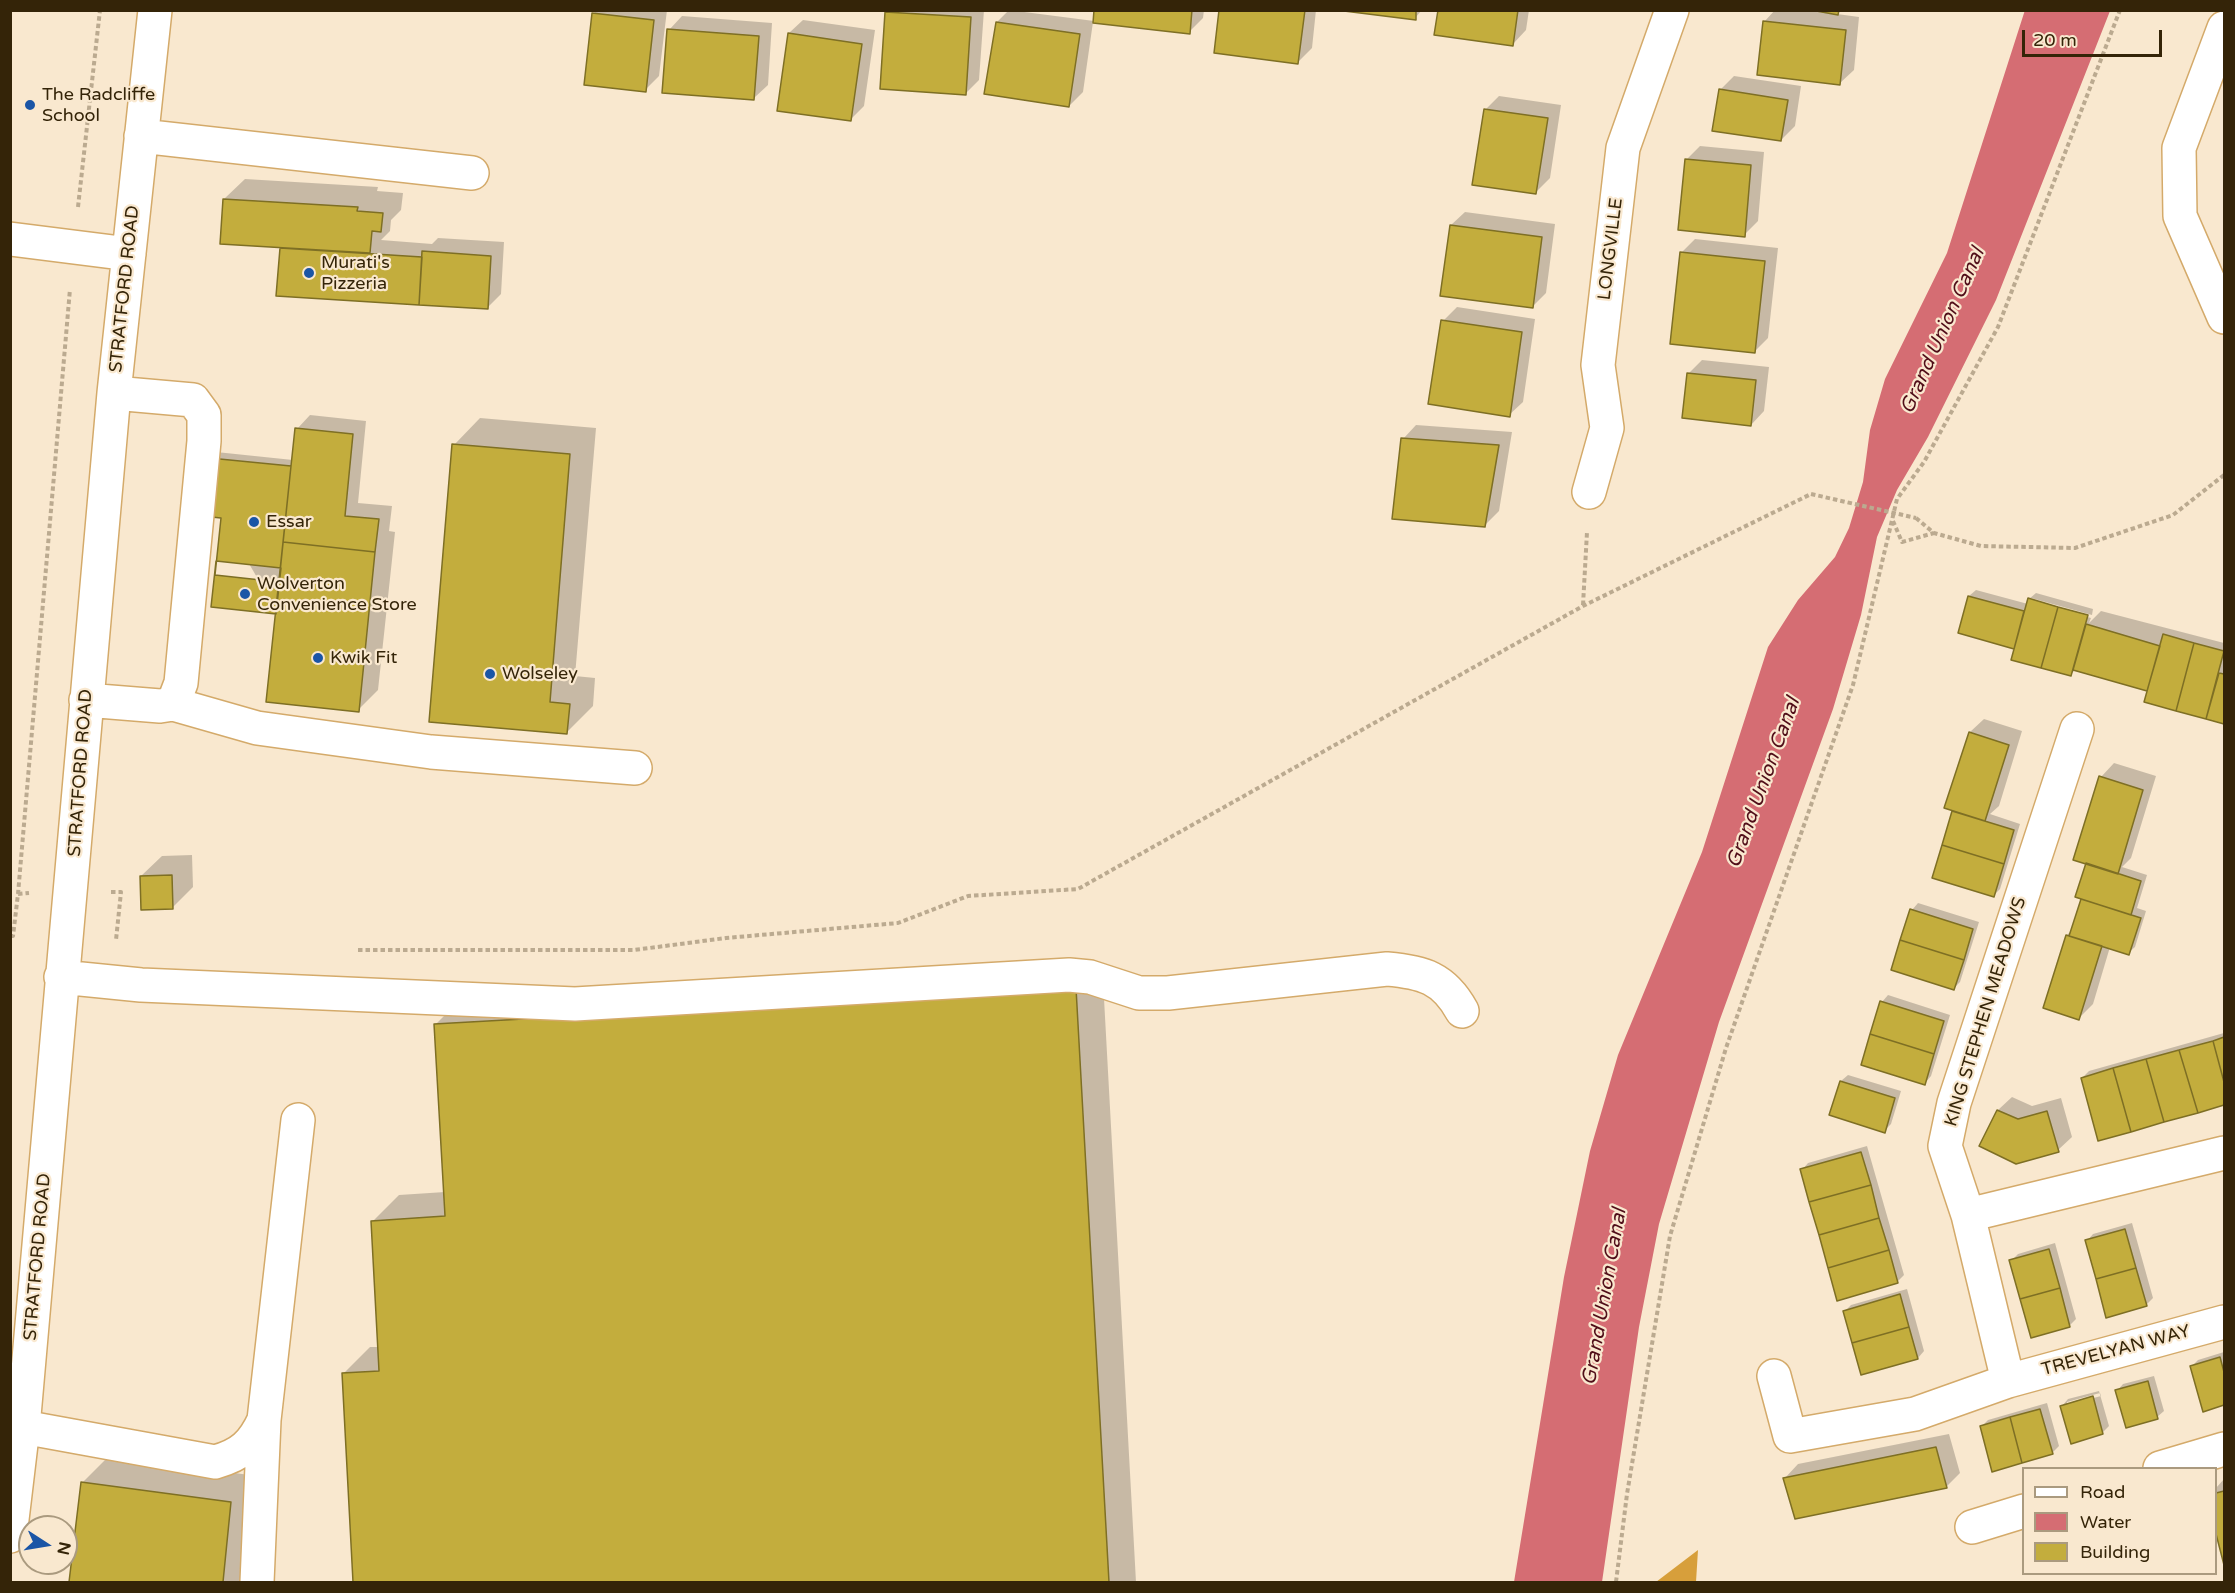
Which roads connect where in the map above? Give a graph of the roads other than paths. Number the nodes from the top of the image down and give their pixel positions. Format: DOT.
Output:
graph roads {
  1 [pos="155,10"];
  2 [pos="1672,10"];
  3 [pos="2224,28"];
  4 [pos="141,136"];
  5 [pos="472,173"];
  6 [pos="10,239"];
  7 [pos="129,254"];
  8 [pos="2216,276"];
  9 [pos="2224,317"];
  10 [pos="114,393"];
  11 [pos="1589,492"];
  12 [pos="86,699"];
  13 [pos="173,704"];
  14 [pos="2077,729"];
  15 [pos="634,768"];
  16 [pos="61,977"];
  17 [pos="1462,1011"];
  18 [pos="298,1120"];
  19 [pos="2224,1153"];
  20 [pos="1968,1215"];
  21 [pos="2224,1322"];
  22 [pos="1774,1376"];
  23 [pos="2008,1381"];
  24 [pos="264,1420"];
  25 [pos="23,1427"];
  26 [pos="2224,1449"];
  27 [pos="2163,1467"];
  28 [pos="2022,1512"];
  29 [pos="1972,1527"];
  30 [pos="10,1536"];
  31 [pos="257,1582"];
  1 -- 4 [label="street, STRATFORD ROAD"];
  2 -- 11 [label="street, LONGVILLE"];
  3 -- 8 [label="street"];
  4 -- 5 [label="street"];
  4 -- 7 [label="street, STRATFORD ROAD"];
  6 -- 7 [label="street"];
  7 -- 10 [label="street, STRATFORD ROAD"];
  8 -- 9 [label="street"];
  10 -- 12 [label="street, STRATFORD ROAD"];
  10 -- 13 [label="street"];
  12 -- 13 [label="street"];
  12 -- 16 [label="street, STRATFORD ROAD"];
  13 -- 15 [label="street"];
  14 -- 20 [label="street, KING STEPHEN MEADOWS"];
  16 -- 17 [label="street"];
  16 -- 25 [label="street, STRATFORD ROAD"];
  18 -- 24 [label="street"];
  19 -- 20 [label="street"];
  20 -- 23 [label="street"];
  21 -- 23 [label="street, TREVELYAN WAY"];
  22 -- 23 [label="street, TREVELYAN WAY"];
  24 -- 25 [label="street"];
  24 -- 31 [label="street"];
  25 -- 30 [label="street, STRATFORD ROAD"];
  26 -- 27 [label="street"];
  28 -- 29 [label="street"];
}
